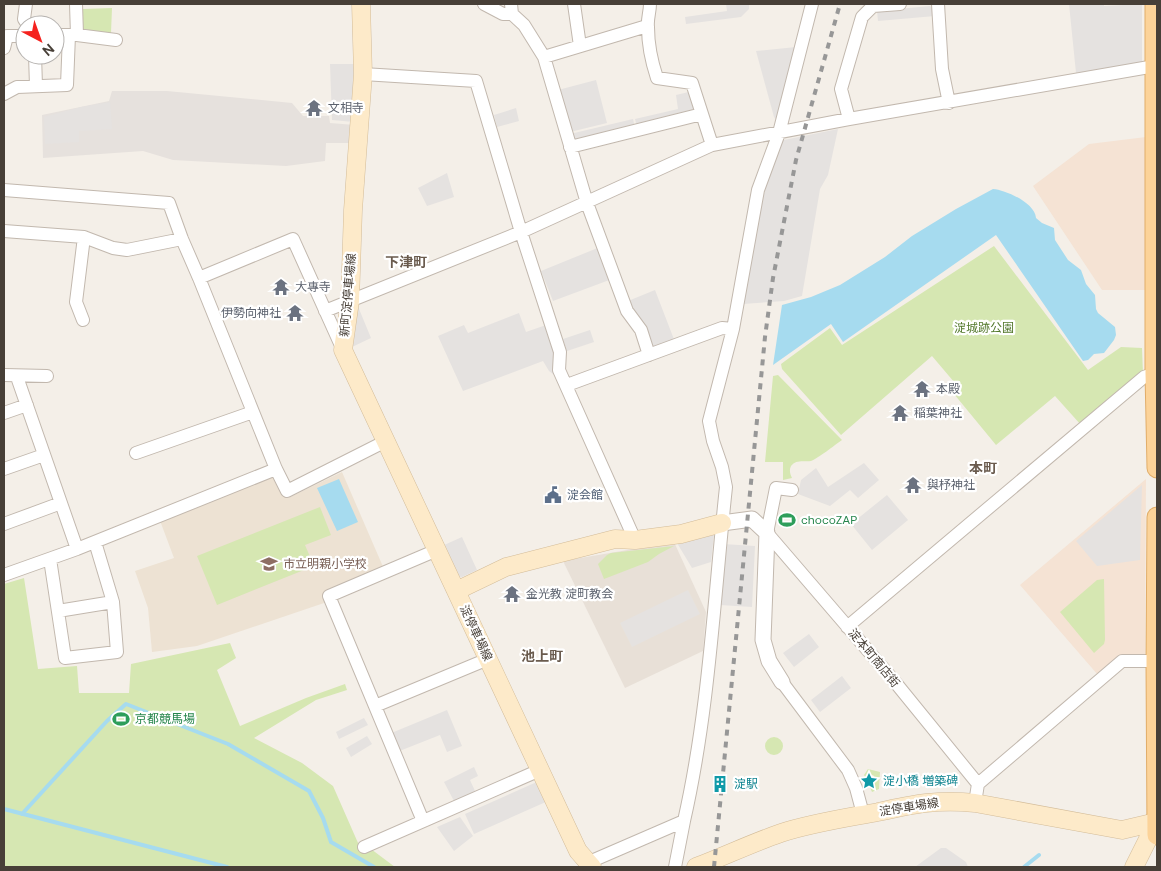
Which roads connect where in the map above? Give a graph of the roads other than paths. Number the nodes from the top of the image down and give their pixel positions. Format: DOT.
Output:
graph roads {
  1 [pos="76,4"];
  2 [pos="361,4"];
  3 [pos="484,4"];
  4 [pos="574,4"];
  5 [pos="650,4"];
  6 [pos="812,4"];
  7 [pos="900,4"];
  8 [pos="938,4"];
  9 [pos="1154,4"];
  10 [pos="873,5"];
  11 [pos="511,9"];
  12 [pos="648,26"];
  13 [pos="65,35"];
  14 [pos="73,35"];
  15 [pos="15,36"];
  16 [pos="116,40"];
  17 [pos="580,46"];
  18 [pos="4,48"];
  19 [pos="544,56"];
  20 [pos="35,65"];
  21 [pos="363,74"];
  22 [pos="1156,76"];
  23 [pos="36,86"];
  24 [pos="4,94"];
  25 [pos="949,103"];
  26 [pos="702,114"];
  27 [pos="848,119"];
  28 [pos="779,133"];
  29 [pos="712,145"];
  30 [pos="570,147"];
  31 [pos="4,190"];
  32 [pos="587,202"];
  33 [pos="4,231"];
  34 [pos="520,232"];
  35 [pos="84,237"];
  36 [pos="182,239"];
  37 [pos="199,278"];
  38 [pos="350,300"];
  39 [pos="325,311"];
  40 [pos="83,320"];
  41 [pos="733,329"];
  42 [pos="343,350"];
  43 [pos="649,355"];
  44 [pos="1155,373"];
  45 [pos="4,375"];
  46 [pos="47,376"];
  47 [pos="17,377"];
  48 [pos="567,385"];
  49 [pos="27,406"];
  50 [pos="253,412"];
  51 [pos="4,413"];
  52 [pos="386,441"];
  53 [pos="136,453"];
  54 [pos="44,455"];
  55 [pos="4,468"];
  56 [pos="1157,468"];
  57 [pos="276,469"];
  58 [pos="792,490"];
  59 [pos="61,503"];
  60 [pos="1157,518"];
  61 [pos="722,523"];
  62 [pos="4,524"];
  63 [pos="768,533"];
  64 [pos="635,540"];
  65 [pos="95,542"];
  66 [pos="77,549"];
  67 [pos="437,550"];
  68 [pos="50,559"];
  69 [pos="4,575"];
  70 [pos="456,591"];
  71 [pos="114,602"];
  72 [pos="58,611"];
  73 [pos="847,627"];
  74 [pos="488,659"];
  75 [pos="1156,661"];
  76 [pos="782,682"];
  77 [pos="375,706"];
  78 [pos="540,770"];
  79 [pos="978,784"];
  80 [pos="975,803"];
  81 [pos="863,814"];
  82 [pos="423,821"];
  83 [pos="684,821"];
  84 [pos="1157,825"];
  85 [pos="364,847"];
  86 [pos="589,865"];
  87 [pos="675,867"];
  88 [pos="696,867"];
  89 [pos="1134,867"];
  1 -- 14 [label="street"];
  2 -- 21 [label="main road, 新町淀停車場線"];
  3 -- 11 [label="street"];
  4 -- 17 [label="street"];
  5 -- 12 [label="street"];
  6 -- 28 [label="street"];
  7 -- 10 [label="street"];
  8 -- 25 [label="street"];
  9 -- 22 [label="main road"];
  10 -- 27 [label="street"];
  11 -- 19 [label="street"];
  12 -- 17 [label="street"];
  12 -- 26 [label="street"];
  13 -- 14 [label="street"];
  14 -- 16 [label="street"];
  14 -- 23 [label="street"];
  15 -- 18 [label="street"];
  17 -- 19 [label="street"];
  19 -- 30 [label="street"];
  20 -- 23 [label="street"];
  21 -- 34 [label="street"];
  21 -- 38 [label="main road, 新町淀停車場線"];
  22 -- 25 [label="street"];
  22 -- 44 [label="main road"];
  23 -- 24 [label="street"];
  25 -- 27 [label="street"];
  26 -- 29 [label="street"];
  26 -- 30 [label="street"];
  27 -- 28 [label="street"];
  28 -- 29 [label="street"];
  28 -- 41 [label="street"];
  29 -- 32 [label="street"];
  30 -- 32 [label="street"];
  31 -- 36 [label="street"];
  32 -- 34 [label="street"];
  32 -- 43 [label="street"];
  33 -- 35 [label="street"];
  34 -- 38 [label="street"];
  34 -- 48 [label="street"];
  35 -- 36 [label="street"];
  35 -- 40 [label="street"];
  36 -- 37 [label="street"];
  37 -- 39 [label="street"];
  37 -- 50 [label="street"];
  38 -- 39 [label="street"];
  38 -- 42 [label="main road, 新町淀停車場線"];
  39 -- 42 [label="street"];
  41 -- 43 [label="street"];
  41 -- 61 [label="street"];
  42 -- 52 [label="main road, 新町淀停車場線"];
  43 -- 48 [label="street"];
  44 -- 56 [label="main road"];
  44 -- 73 [label="street"];
  45 -- 47 [label="street"];
  46 -- 47 [label="street"];
  47 -- 49 [label="street"];
  48 -- 64 [label="street"];
  49 -- 51 [label="street"];
  49 -- 54 [label="street"];
  50 -- 53 [label="street"];
  50 -- 57 [label="street"];
  52 -- 57 [label="street"];
  52 -- 67 [label="main road, 新町淀停車場線"];
  54 -- 55 [label="street"];
  54 -- 59 [label="street"];
  57 -- 65 [label="street"];
  58 -- 63 [label="street"];
  59 -- 62 [label="street"];
  59 -- 66 [label="street"];
  60 -- 75 [label="main road"];
  61 -- 63 [label="street"];
  61 -- 64 [label="main road, 淀停車場線"];
  61 -- 83 [label="street"];
  63 -- 73 [label="street, 淀本町商店街"];
  63 -- 76 [label="street"];
  64 -- 70 [label="main road, 淀停車場線"];
  65 -- 66 [label="street"];
  65 -- 71 [label="street"];
  66 -- 68 [label="street"];
  67 -- 70 [label="main road, 新町淀停車場線"];
  67 -- 77 [label="street"];
  68 -- 69 [label="street"];
  68 -- 72 [label="street"];
  70 -- 74 [label="main road, 淀停車場線"];
  71 -- 72 [label="street"];
  71 -- 72 [label="street"];
  73 -- 79 [label="street, 淀本町商店街"];
  74 -- 77 [label="street"];
  74 -- 78 [label="main road, 淀停車場線"];
  75 -- 79 [label="street"];
  75 -- 84 [label="main road"];
  76 -- 81 [label="street"];
  77 -- 82 [label="street"];
  78 -- 82 [label="street"];
  78 -- 86 [label="main road, 淀停車場線"];
  79 -- 80 [label="street"];
  80 -- 81 [label="main road, 淀停車場線"];
  80 -- 84 [label="main road, 淀停車場線"];
  81 -- 88 [label="main road, 淀停車場線"];
  82 -- 85 [label="street"];
  83 -- 86 [label="street"];
  83 -- 87 [label="street"];
  84 -- 89 [label="main road"];
}
